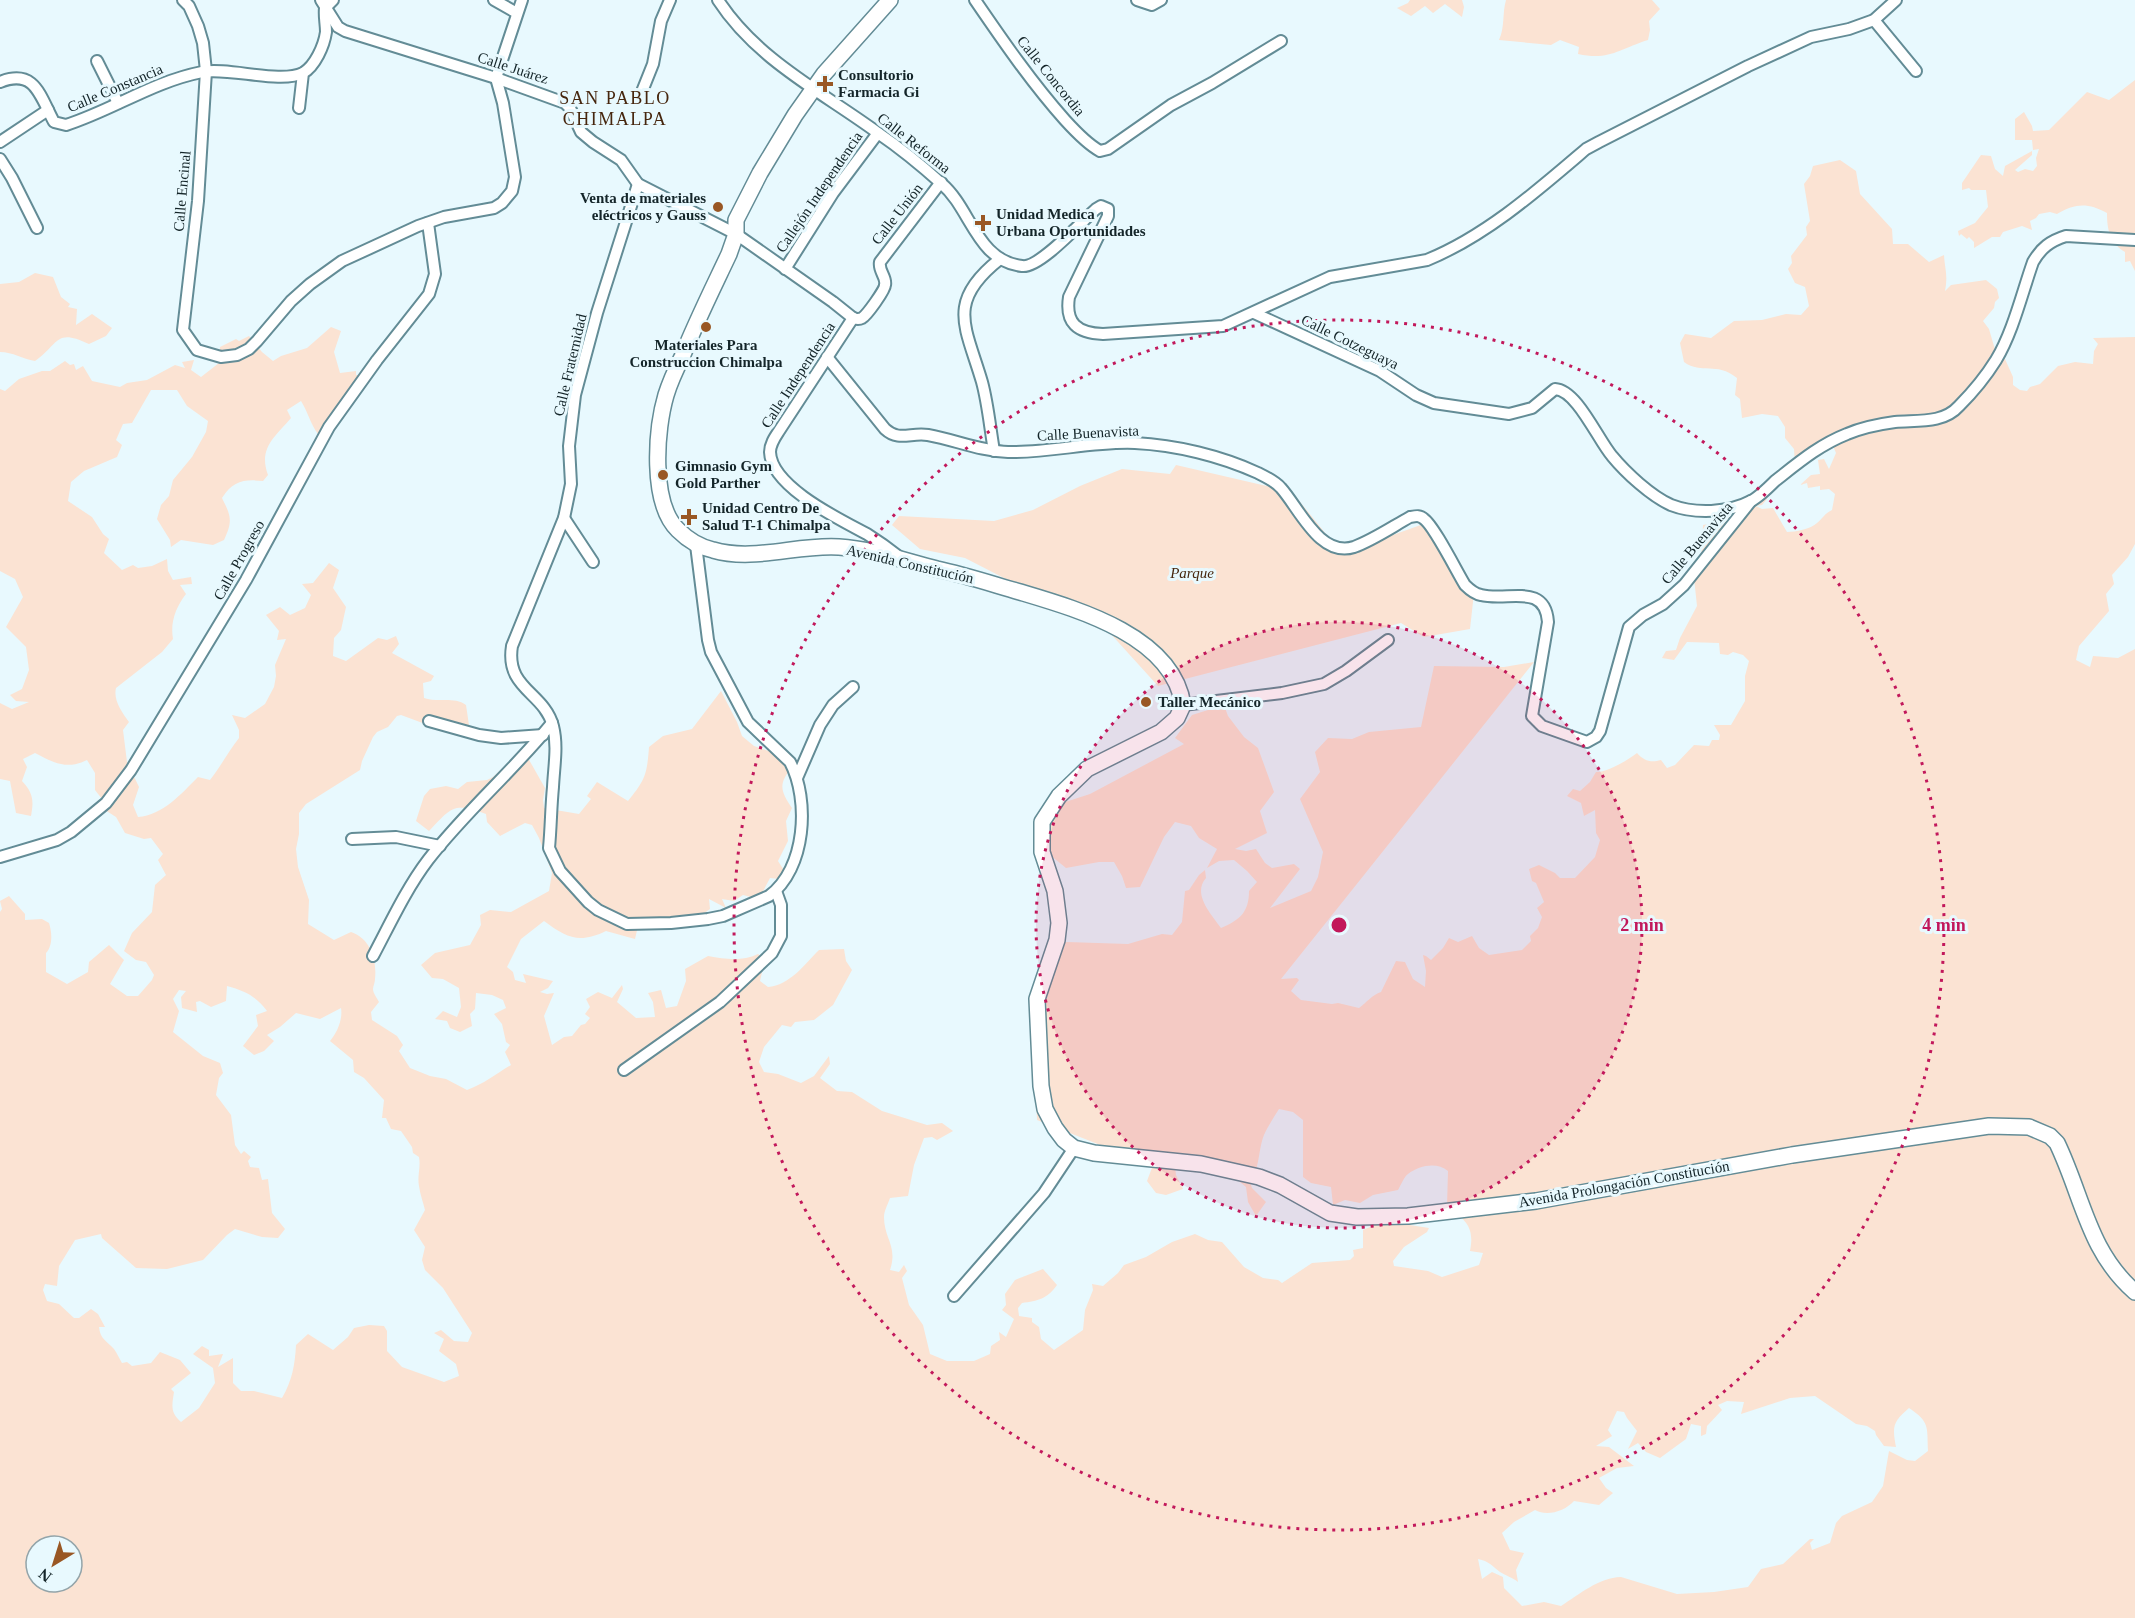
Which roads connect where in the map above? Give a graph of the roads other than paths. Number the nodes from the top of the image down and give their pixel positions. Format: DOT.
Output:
graph roads {
  1 [pos="183,0"];
  2 [pos="494,0"];
  3 [pos="522,0"];
  4 [pos="670,0"];
  5 [pos="718,0"];
  6 [pos="890,0"];
  7 [pos="975,0"];
  8 [pos="1137,0"];
  9 [pos="1161,0"];
  10 [pos="1896,0"];
  11 [pos="326,3"];
  12 [pos="517,13"];
  13 [pos="1875,20"];
  14 [pos="1281,41"];
  15 [pos="97,61"];
  16 [pos="206,71"];
  17 [pos="1916,71"];
  18 [pos="303,73"];
  19 [pos="496,78"];
  20 [pos="0,82"];
  21 [pos="812,90"];
  22 [pos="639,99"];
  23 [pos="118,103"];
  24 [pos="299,108"];
  25 [pos="48,110"];
  26 [pos="878,133"];
  27 [pos="0,142"];
  28 [pos="0,159"];
  29 [pos="941,182"];
  30 [pos="638,184"];
  31 [pos="428,223"];
  32 [pos="37,228"];
  33 [pos="736,234"];
  34 [pos="2135,240"];
  35 [pos="1000,259"];
  36 [pos="785,268"];
  37 [pos="1254,313"];
  38 [pos="853,318"];
  39 [pos="827,357"];
  40 [pos="994,451"];
  41 [pos="1751,501"];
  42 [pos="564,518"];
  43 [pos="696,545"];
  44 [pos="904,560"];
  45 [pos="593,562"];
  46 [pos="1388,640"];
  47 [pos="853,687"];
  48 [pos="1184,705"];
  49 [pos="429,721"];
  50 [pos="552,723"];
  51 [pos="543,735"];
  52 [pos="797,778"];
  53 [pos="352,839"];
  54 [pos="440,846"];
  55 [pos="0,857"];
  56 [pos="776,891"];
  57 [pos="373,956"];
  58 [pos="624,1070"];
  59 [pos="1074,1148"];
  60 [pos="2135,1292"];
  61 [pos="954,1296"];
  1 -- 16 [label="street, Calle Encinal"];
  2 -- 12 [label="street"];
  3 -- 12 [label="street"];
  4 -- 22 [label="street"];
  5 -- 21 [label="street, Calle Reforma"];
  6 -- 21 [label="main road, Avenida Constitución"];
  7 -- 14 [label="street, Calle Concordia"];
  8 -- 9 [label="street"];
  10 -- 13 [label="street"];
  11 -- 18 [label="street"];
  11 -- 19 [label="street, Calle Juárez"];
  12 -- 19 [label="street"];
  13 -- 17 [label="street"];
  13 -- 37 [label="street"];
  15 -- 23 [label="street"];
  16 -- 18 [label="street, Calle Constancia"];
  16 -- 23 [label="street, Calle Constancia"];
  16 -- 31 [label="street, Calle Encinal"];
  18 -- 24 [label="street"];
  19 -- 30 [label="street, Calle Juárez"];
  19 -- 31 [label="street"];
  20 -- 25 [label="street, Calle Constancia"];
  21 -- 26 [label="street, Calle Reforma"];
  21 -- 33 [label="main road, Avenida Constitución"];
  23 -- 25 [label="street, Calle Constancia"];
  25 -- 27 [label="street"];
  26 -- 29 [label="street, Calle Reforma"];
  26 -- 36 [label="street, Callejón Independencia"];
  28 -- 32 [label="street"];
  29 -- 35 [label="street, Calle Reforma"];
  29 -- 38 [label="street, Calle Unión"];
  30 -- 33 [label="street, Calle Juárez"];
  30 -- 42 [label="street, Calle Fraternidad"];
  31 -- 55 [label="street, Calle Progreso"];
  33 -- 36 [label="street, Calle Independencia"];
  33 -- 43 [label="main road, Avenida Constitución"];
  34 -- 41 [label="street, Calle Cotzeguaya"];
  35 -- 37 [label="street"];
  35 -- 40 [label="street"];
  36 -- 38 [label="street, Calle Independencia"];
  37 -- 41 [label="street, Calle Cotzeguaya"];
  38 -- 39 [label="street, Calle Independencia"];
  39 -- 40 [label="street, Calle Buenavista"];
  39 -- 44 [label="street, Calle Independencia"];
  40 -- 41 [label="street, Calle Buenavista"];
  42 -- 45 [label="street"];
  42 -- 50 [label="street, Calle Fraternidad"];
  43 -- 44 [label="main road, Avenida Constitución"];
  43 -- 52 [label="street"];
  44 -- 48 [label="main road, Avenida Constitución"];
  46 -- 48 [label="street"];
  47 -- 52 [label="street"];
  48 -- 59 [label="main road"];
  49 -- 51 [label="street"];
  50 -- 51 [label="street"];
  50 -- 56 [label="street"];
  51 -- 54 [label="street"];
  52 -- 56 [label="street"];
  53 -- 54 [label="street"];
  54 -- 57 [label="street"];
  56 -- 58 [label="street"];
  59 -- 60 [label="main road, Avenida Prolongación Constitución"];
  59 -- 61 [label="street"];
}
